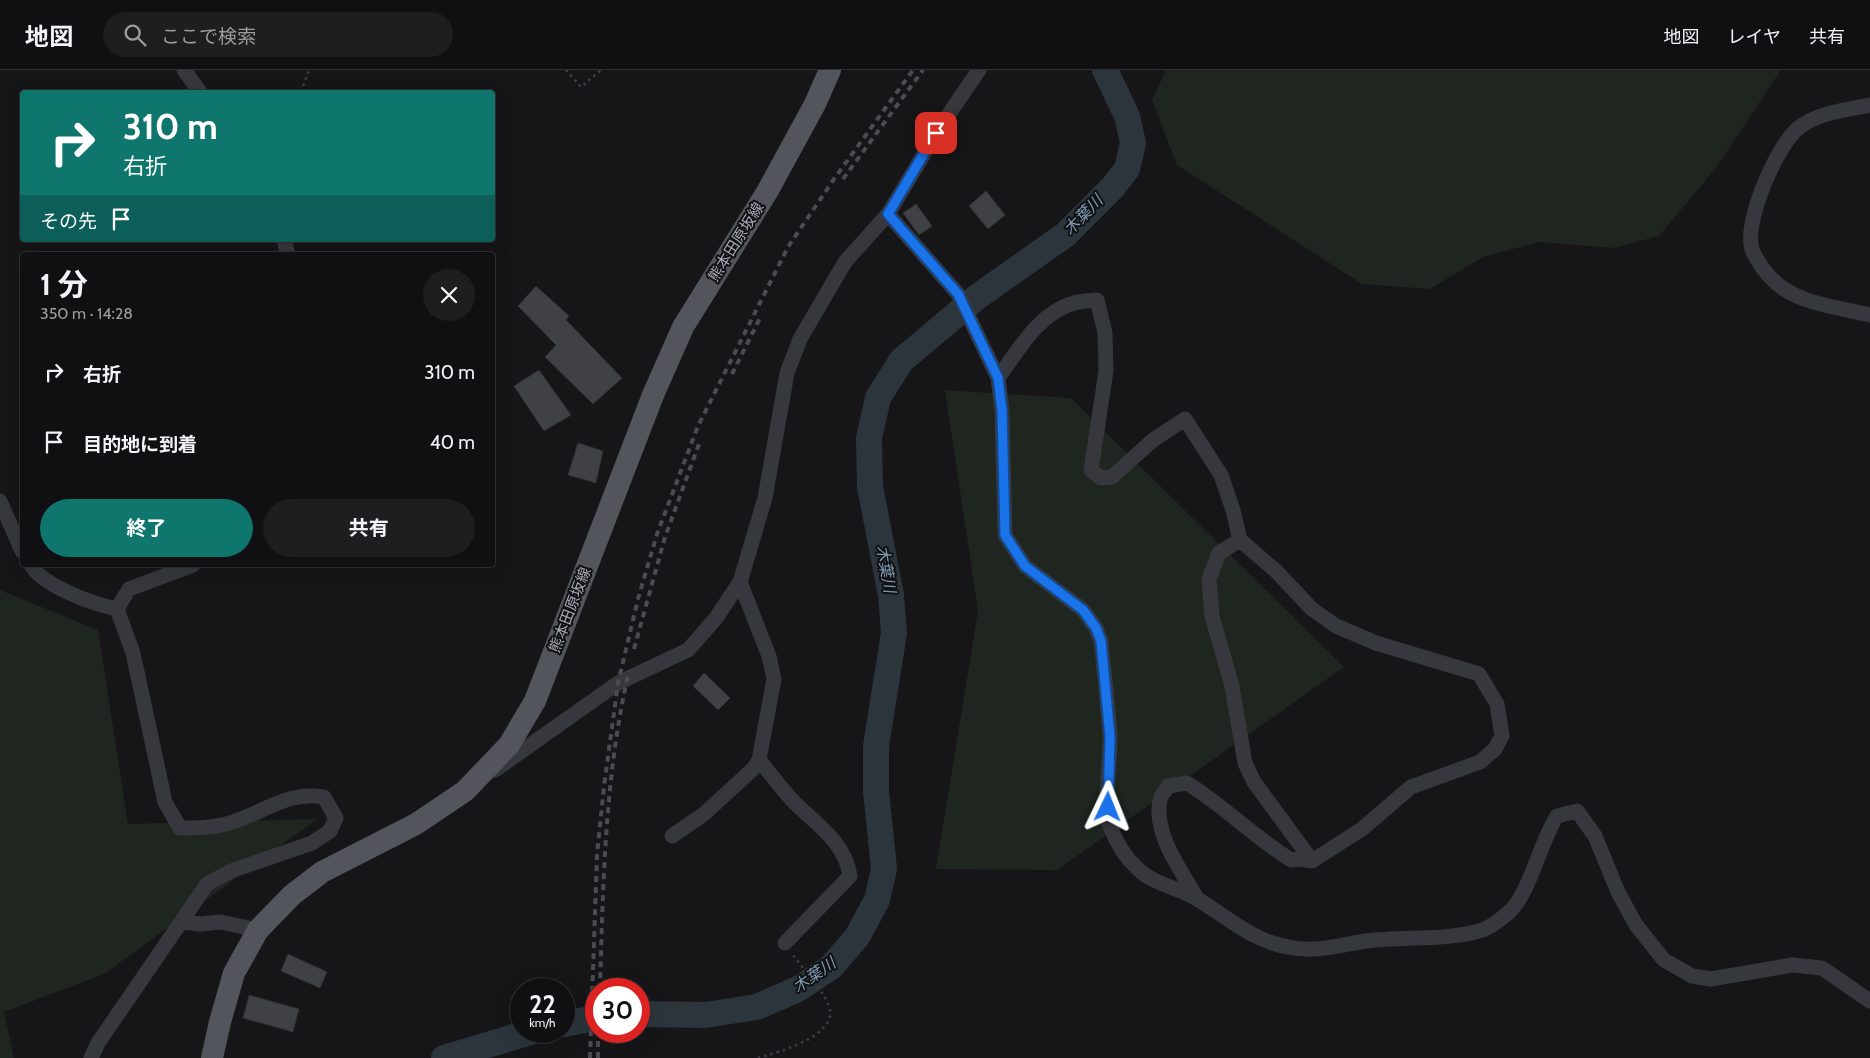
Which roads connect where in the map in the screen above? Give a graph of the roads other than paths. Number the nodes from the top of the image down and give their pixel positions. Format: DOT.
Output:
graph roads {
  1 [pos="184,70"];
  2 [pos="830,70"];
  3 [pos="979,70"];
  4 [pos="199,90"];
  5 [pos="1870,105"];
  6 [pos="888,214"];
  7 [pos="1870,315"];
  8 [pos="998,378"];
  9 [pos="0,501"];
  10 [pos="1240,540"];
  11 [pos="20,546"];
  12 [pos="32,567"];
  13 [pos="188,567"];
  14 [pos="740,582"];
  15 [pos="117,609"];
  16 [pos="759,760"];
  17 [pos="466,791"];
  18 [pos="672,836"];
  19 [pos="1312,861"];
  20 [pos="1198,900"];
  21 [pos="182,922"];
  22 [pos="258,930"];
  23 [pos="784,943"];
  24 [pos="1870,1001"];
  25 [pos="91,1058"];
  26 [pos="212,1058"];
  1 -- 4 [label="street"];
  2 -- 17 [label="main road, 熊本田原坂線"];
  3 -- 6 [label="street"];
  5 -- 7 [label="street"];
  6 -- 8 [label="street"];
  6 -- 14 [label="street"];
  8 -- 10 [label="street"];
  8 -- 20 [label="street"];
  9 -- 11 [label="street"];
  10 -- 19 [label="street"];
  10 -- 19 [label="street"];
  12 -- 15 [label="street"];
  13 -- 15 [label="street"];
  14 -- 16 [label="street"];
  14 -- 17 [label="street"];
  15 -- 21 [label="street"];
  16 -- 18 [label="street"];
  16 -- 23 [label="street"];
  17 -- 22 [label="main road, 熊本田原坂線"];
  19 -- 20 [label="street"];
  20 -- 24 [label="street"];
  21 -- 22 [label="street"];
  21 -- 25 [label="street"];
  22 -- 26 [label="main road, 熊本田原坂線"];
}
